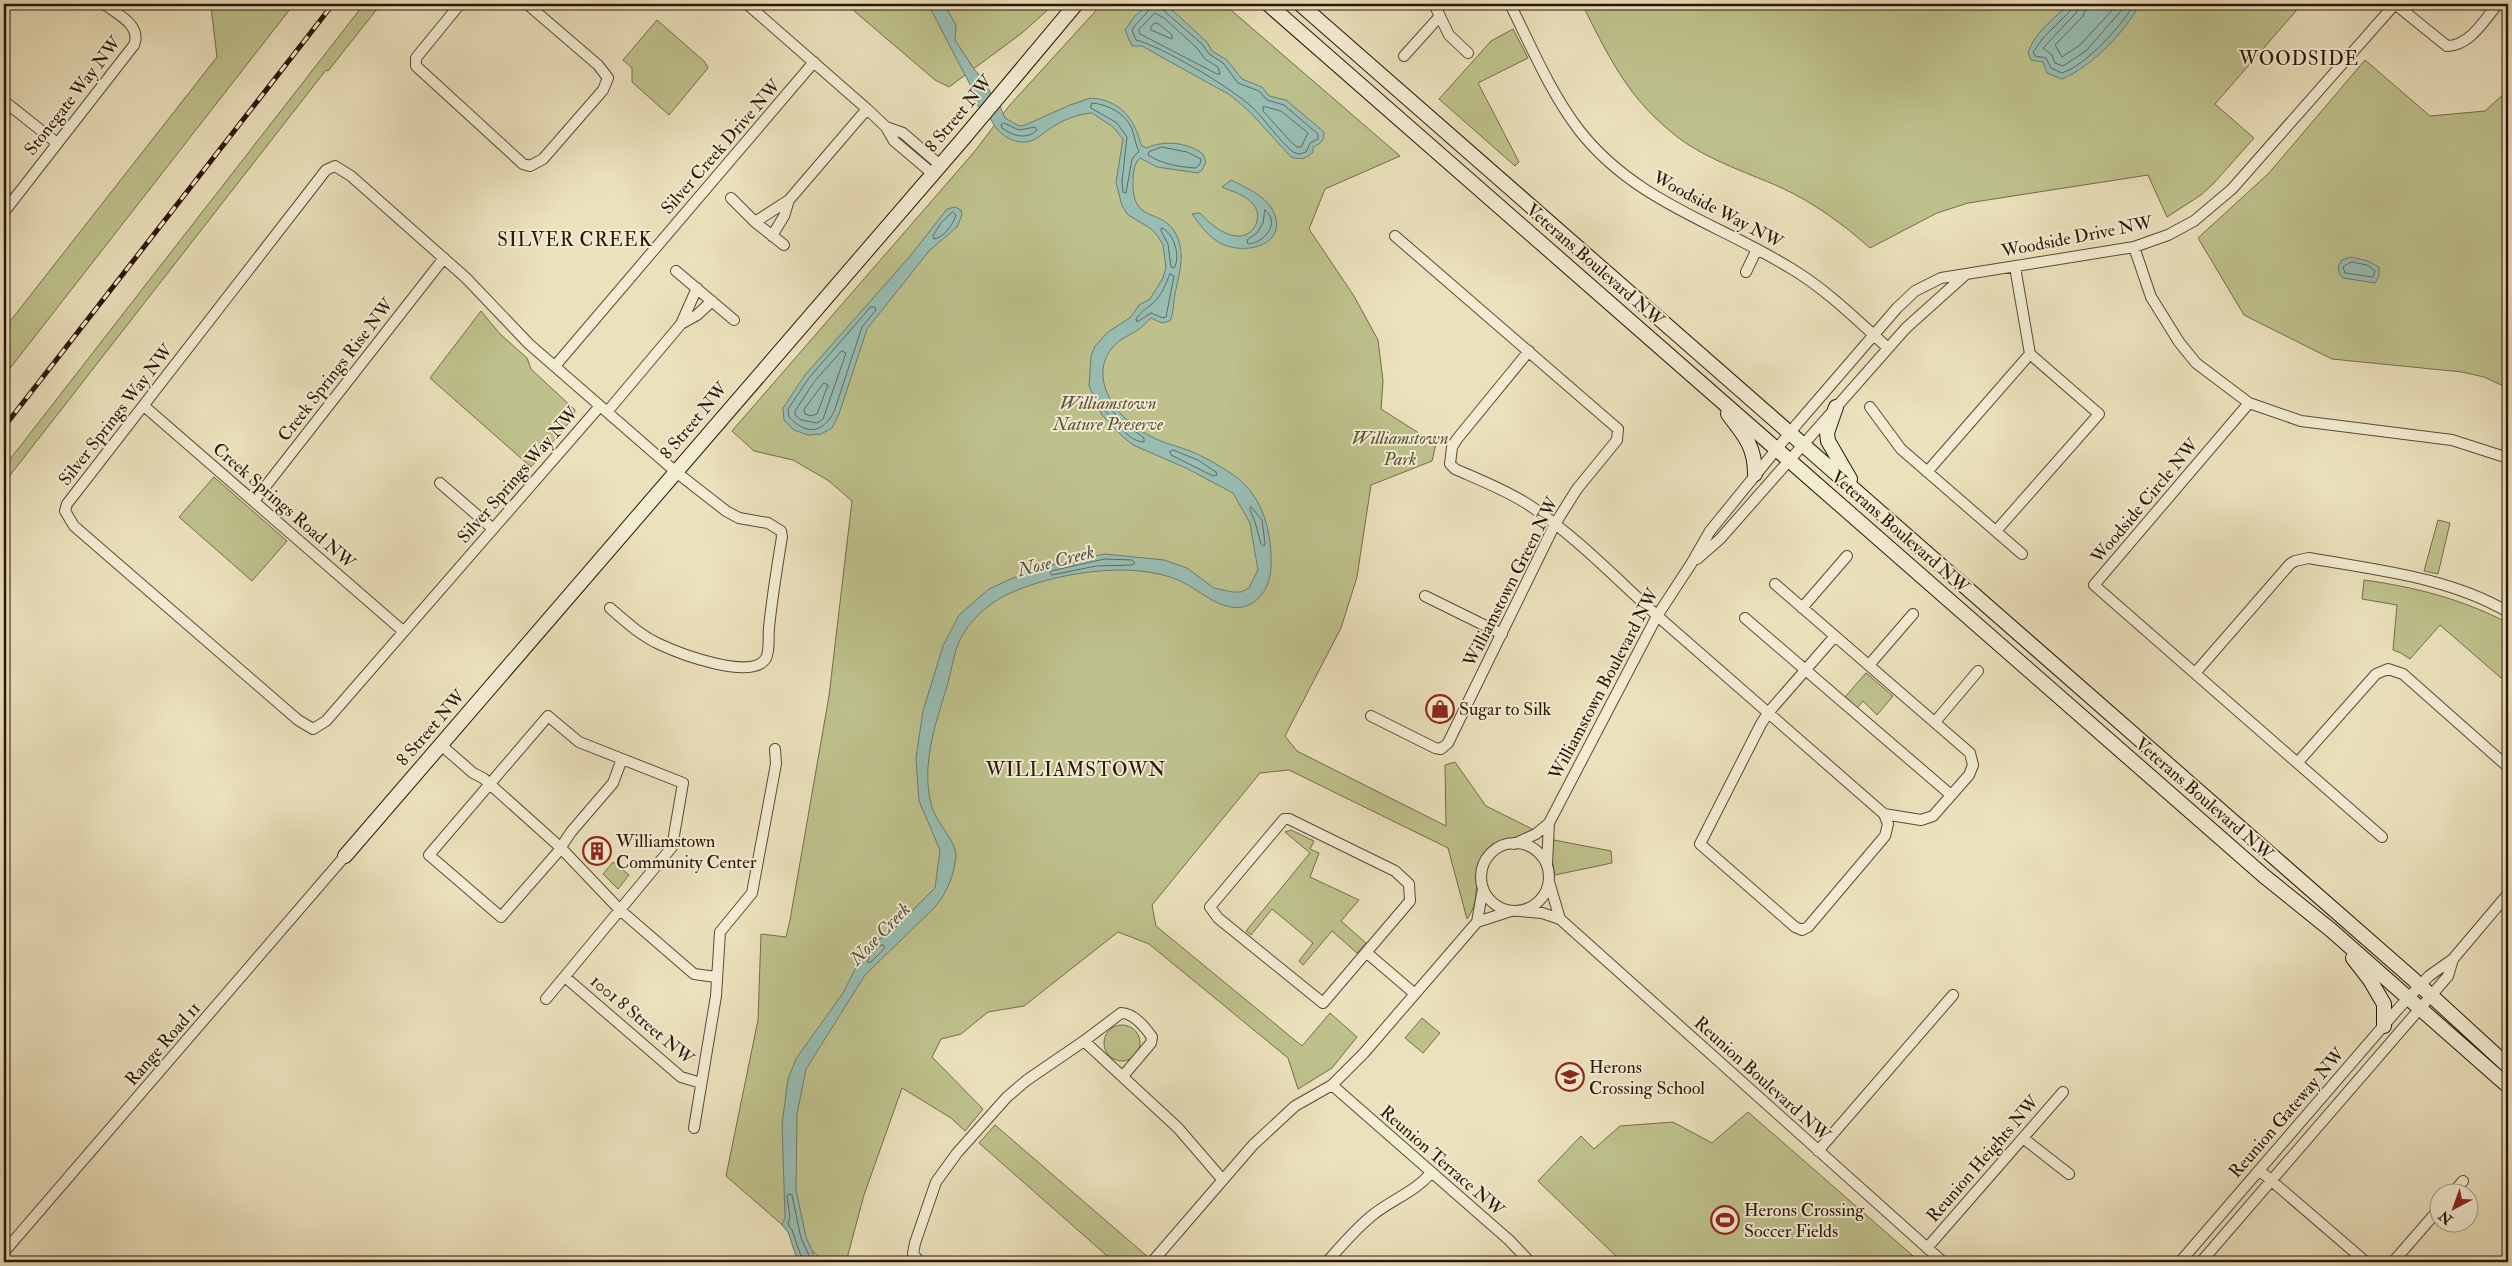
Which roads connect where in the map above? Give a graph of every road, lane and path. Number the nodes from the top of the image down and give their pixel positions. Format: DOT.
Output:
graph roads {
  1 [pos="104,4"];
  2 [pos="460,4"];
  3 [pos="527,4"];
  4 [pos="746,4"];
  5 [pos="1268,4"];
  6 [pos="1300,4"];
  7 [pos="1434,4"];
  8 [pos="1510,4"];
  9 [pos="2395,4"];
  10 [pos="2498,4"];
  11 [pos="2503,4"];
  12 [pos="1073,5"];
  13 [pos="2508,8"];
  14 [pos="1440,16"];
  15 [pos="1468,53"];
  16 [pos="1404,56"];
  17 [pos="814,62"];
  18 [pos="4,101"];
  19 [pos="867,109"];
  20 [pos="57,143"];
  21 [pos="936,170"];
  22 [pos="731,198"];
  23 [pos="789,200"];
  24 [pos="4,212"];
  25 [pos="755,222"];
  26 [pos="772,236"];
  27 [pos="1395,236"];
  28 [pos="784,245"];
  29 [pos="2134,247"];
  30 [pos="1757,249"];
  31 [pos="444,258"];
  32 [pos="2015,267"];
  33 [pos="676,271"];
  34 [pos="1746,272"];
  35 [pos="1965,275"];
  36 [pos="697,288"];
  37 [pos="712,301"];
  38 [pos="734,320"];
  39 [pos="681,324"];
  40 [pos="1873,335"];
  41 [pos="1888,348"];
  42 [pos="1529,351"];
  43 [pos="2030,354"];
  44 [pos="555,366"];
  45 [pos="1713,393"];
  46 [pos="2249,404"];
  47 [pos="144,406"];
  48 [pos="1836,407"];
  49 [pos="1870,408"];
  50 [pos="604,409"];
  51 [pos="1789,433"];
  52 [pos="1802,444"];
  53 [pos="1776,449"];
  54 [pos="2508,458"];
  55 [pos="1789,460"];
  56 [pos="676,472"];
  57 [pos="1927,472"];
  58 [pos="1755,474"];
  59 [pos="440,483"];
  60 [pos="254,501"];
  61 [pos="1869,503"];
  62 [pos="1555,524"];
  63 [pos="492,528"];
  64 [pos="1996,531"];
  65 [pos="2022,554"];
  66 [pos="1847,556"];
  67 [pos="1692,564"];
  68 [pos="1775,584"];
  69 [pos="1425,596"];
  70 [pos="610,608"];
  71 [pos="1802,608"];
  72 [pos="2508,612"];
  73 [pos="1912,614"];
  74 [pos="1657,616"];
  75 [pos="1745,618"];
  76 [pos="403,631"];
  77 [pos="1502,634"];
  78 [pos="1835,636"];
  79 [pos="1869,665"];
  80 [pos="1806,670"];
  81 [pos="1978,671"];
  82 [pos="2196,672"];
  83 [pos="1768,713"];
  84 [pos="1371,716"];
  85 [pos="1934,722"];
  86 [pos="443,743"];
  87 [pos="775,748"];
  88 [pos="622,759"];
  89 [pos="2298,762"];
  90 [pos="2508,767"];
  91 [pos="486,781"];
  92 [pos="1951,795"];
  93 [pos="1884,814"];
  94 [pos="1549,823"];
  95 [pos="2382,837"];
  96 [pos="1514,844"];
  97 [pos="560,847"];
  98 [pos="345,856"];
  99 [pos="1547,866"];
  100 [pos="1549,880"];
  101 [pos="1483,888"];
  102 [pos="2508,894"];
  103 [pos="620,910"];
  104 [pos="1516,911"];
  105 [pos="1560,919"];
  106 [pos="1477,922"];
  107 [pos="2331,930"];
  108 [pos="1367,953"];
  109 [pos="2453,959"];
  110 [pos="565,977"];
  111 [pos="716,978"];
  112 [pos="2419,986"];
  113 [pos="1415,994"];
  114 [pos="1954,995"];
  115 [pos="2430,996"];
  116 [pos="2408,998"];
  117 [pos="546,999"];
  118 [pos="2420,1008"];
  119 [pos="2384,1026"];
  120 [pos="1084,1042"];
  121 [pos="2508,1066"];
  122 [pos="1123,1076"];
  123 [pos="701,1083"];
  124 [pos="1332,1085"];
  125 [pos="2508,1086"];
  126 [pos="2063,1092"];
  127 [pos="694,1128"];
  128 [pos="2023,1138"];
  129 [pos="1818,1151"];
  130 [pos="2259,1170"];
  131 [pos="1431,1173"];
  132 [pos="2069,1174"];
  133 [pos="1222,1179"];
  134 [pos="2272,1181"];
  135 [pos="2463,1181"];
  136 [pos="2460,1184"];
  137 [pos="2430,1219"];
  138 [pos="1927,1248"];
  139 [pos="4,1252"];
  140 [pos="920,1262"];
  141 [pos="1152,1262"];
  142 [pos="1327,1262"];
  143 [pos="1530,1262"];
  144 [pos="1943,1262"];
  145 [pos="2180,1262"];
  146 [pos="2201,1262"];
  147 [pos="2366,1262"];
  148 [pos="2393,1262"];
  1 -- 20 [label="street, Stonegate Way NW"];
  2 -- 3 [label="street"];
  4 -- 17 [label="street"];
  5 -- 45 [label="main road, Veterans Boulevard NW"];
  6 -- 51 [label="main road, Veterans Boulevard NW"];
  7 -- 14 [label="street"];
  8 -- 30 [label="street, Woodside Way NW"];
  9 -- 10 [label="street"];
  9 -- 29 [label="street, Woodside Drive NW"];
  11 -- 13 [label="street"];
  12 -- 21 [label="main road, 8 Street NW"];
  14 -- 15 [label="street"];
  14 -- 16 [label="street"];
  17 -- 19 [label="street"];
  17 -- 44 [label="street, Silver Creek Drive NW"];
  18 -- 20 [label="street"];
  19 -- 21 [label="street"];
  19 -- 23 [label="street"];
  20 -- 24 [label="street, Stonegate Way NW"];
  21 -- 56 [label="main road, 8 Street NW"];
  22 -- 25 [label="street"];
  23 -- 25 [label="street"];
  23 -- 26 [label="street"];
  25 -- 26 [label="street"];
  26 -- 28 [label="street"];
  27 -- 42 [label="street, Williamstown Green NW"];
  29 -- 32 [label="street, Woodside Drive NW"];
  29 -- 46 [label="street"];
  30 -- 34 [label="street"];
  30 -- 40 [label="street, Woodside Way NW"];
  31 -- 44 [label="street, Silver Springs Way NW"];
  31 -- 47 [label="street, Silver Springs Way NW"];
  31 -- 60 [label="street, Creek Springs Rise NW"];
  32 -- 35 [label="street, Woodside Drive NW"];
  32 -- 43 [label="street"];
  33 -- 36 [label="street"];
  35 -- 40 [label="street, Woodside Drive NW"];
  35 -- 41 [label="street"];
  36 -- 37 [label="street"];
  36 -- 39 [label="street, Silver Springs Way NW"];
  37 -- 38 [label="street"];
  37 -- 39 [label="street, Silver Springs Way NW"];
  39 -- 50 [label="street, Silver Springs Way NW"];
  40 -- 41 [label="street, Woodside Way NW"];
  40 -- 51 [label="street, Woodside Drive NW"];
  41 -- 48 [label="street"];
  42 -- 62 [label="street, Williamstown Green NW"];
  42 -- 62 [label="street"];
  43 -- 57 [label="street"];
  43 -- 64 [label="street"];
  44 -- 50 [label="street, Silver Springs Way NW"];
  45 -- 53 [label="main road, Veterans Boulevard NW"];
  45 -- 58 [label="main road"];
  46 -- 54 [label="street"];
  46 -- 82 [label="street, Woodside Circle NW"];
  47 -- 60 [label="street, Creek Springs Road NW"];
  47 -- 76 [label="street, Silver Springs Way NW"];
  48 -- 52 [label="street"];
  48 -- 61 [label="main road"];
  49 -- 57 [label="street"];
  50 -- 56 [label="street, Silver Springs Way NW"];
  50 -- 63 [label="street, Silver Springs Way NW"];
  51 -- 52 [label="main road, Veterans Boulevard NW"];
  51 -- 53 [label="street, Woodside Drive NW"];
  52 -- 55 [label="street"];
  52 -- 61 [label="main road, Veterans Boulevard NW"];
  53 -- 55 [label="main road, Veterans Boulevard NW"];
  53 -- 58 [label="street, Williamstown Boulevard NW"];
  55 -- 67 [label="street, Williamstown Boulevard NW"];
  55 -- 107 [label="main road, Veterans Boulevard NW"];
  56 -- 70 [label="street, Silver Springs Way NW"];
  56 -- 86 [label="main road, 8 Street NW"];
  57 -- 64 [label="street"];
  58 -- 67 [label="street, Williamstown Boulevard NW"];
  59 -- 63 [label="street"];
  60 -- 76 [label="street, Creek Springs Road NW"];
  61 -- 112 [label="main road, Veterans Boulevard NW"];
  62 -- 74 [label="street"];
  62 -- 77 [label="street, Williamstown Green NW"];
  63 -- 76 [label="street, Silver Springs Way NW"];
  64 -- 65 [label="street"];
  66 -- 71 [label="street"];
  67 -- 74 [label="street, Williamstown Boulevard NW"];
  68 -- 71 [label="street"];
  69 -- 77 [label="street"];
  71 -- 78 [label="street"];
  72 -- 82 [label="street"];
  73 -- 79 [label="street"];
  74 -- 83 [label="street"];
  74 -- 94 [label="street, Williamstown Boulevard NW"];
  75 -- 80 [label="street"];
  77 -- 84 [label="street, Williamstown Green NW"];
  78 -- 79 [label="street"];
  78 -- 80 [label="street"];
  79 -- 85 [label="street"];
  80 -- 83 [label="street"];
  80 -- 92 [label="street"];
  81 -- 85 [label="street"];
  82 -- 89 [label="street, Woodside Circle NW"];
  83 -- 93 [label="street"];
  83 -- 93 [label="street"];
  85 -- 92 [label="street"];
  86 -- 91 [label="street"];
  86 -- 98 [label="main road, 8 Street NW"];
  87 -- 111 [label="street, 1001 8 Street NW"];
  88 -- 91 [label="street, 1001 8 Street NW"];
  88 -- 97 [label="street, 1001 8 Street NW"];
  88 -- 103 [label="street, 1001 8 Street NW"];
  89 -- 90 [label="street"];
  89 -- 95 [label="street, Woodside Circle NW"];
  91 -- 97 [label="street"];
  91 -- 97 [label="street, 1001 8 Street NW"];
  92 -- 93 [label="street"];
  94 -- 96 [label="street, Williamstown Boulevard NW"];
  94 -- 99 [label="street, Williamstown Boulevard NW"];
  96 -- 99 [label="street"];
  96 -- 101 [label="street"];
  97 -- 103 [label="street"];
  98 -- 139 [label="street, Range Road 11"];
  99 -- 100 [label="street"];
  100 -- 104 [label="street"];
  100 -- 105 [label="street"];
  101 -- 104 [label="street"];
  101 -- 106 [label="street"];
  102 -- 109 [label="street"];
  103 -- 110 [label="street, 1001 8 Street NW"];
  103 -- 111 [label="street"];
  104 -- 105 [label="street, Reunion Boulevard NW"];
  104 -- 106 [label="street"];
  105 -- 129 [label="street, Reunion Boulevard NW"];
  106 -- 113 [label="street"];
  107 -- 116 [label="main road, Veterans Boulevard NW"];
  107 -- 119 [label="main road"];
  108 -- 108 [label="street"];
  108 -- 113 [label="street"];
  109 -- 112 [label="street, Reunion Gateway NW"];
  109 -- 115 [label="street, Reunion Gateway NW"];
  110 -- 117 [label="street, 1001 8 Street NW"];
  110 -- 123 [label="street, 1001 8 Street NW"];
  111 -- 123 [label="street, 1001 8 Street NW"];
  112 -- 115 [label="main road, Veterans Boulevard NW"];
  112 -- 116 [label="street, Reunion Gateway NW"];
  113 -- 124 [label="street"];
  114 -- 129 [label="street"];
  115 -- 118 [label="street, Reunion Gateway NW"];
  115 -- 121 [label="main road, Veterans Boulevard NW"];
  116 -- 118 [label="main road, Veterans Boulevard NW"];
  116 -- 119 [label="street, Reunion Gateway NW"];
  118 -- 125 [label="main road, Veterans Boulevard NW"];
  118 -- 134 [label="street, Reunion Gateway NW"];
  119 -- 130 [label="street, Reunion Gateway NW"];
  120 -- 122 [label="street"];
  120 -- 122 [label="street"];
  120 -- 140 [label="street"];
  122 -- 133 [label="street"];
  123 -- 127 [label="street, 1001 8 Street NW"];
  124 -- 131 [label="street, Reunion Terrace NW"];
  124 -- 133 [label="street"];
  126 -- 128 [label="street, Reunion Heights NW"];
  128 -- 132 [label="street"];
  128 -- 138 [label="street, Reunion Heights NW"];
  129 -- 138 [label="street, Reunion Boulevard NW"];
  130 -- 134 [label="street"];
  130 -- 145 [label="street, Reunion Gateway NW"];
  131 -- 142 [label="street"];
  131 -- 143 [label="street, Reunion Terrace NW"];
  133 -- 141 [label="street"];
  134 -- 146 [label="street, Reunion Gateway NW"];
  134 -- 147 [label="street"];
  135 -- 136 [label="street"];
  137 -- 148 [label="street"];
  138 -- 144 [label="street, Reunion Boulevard NW"];
}
